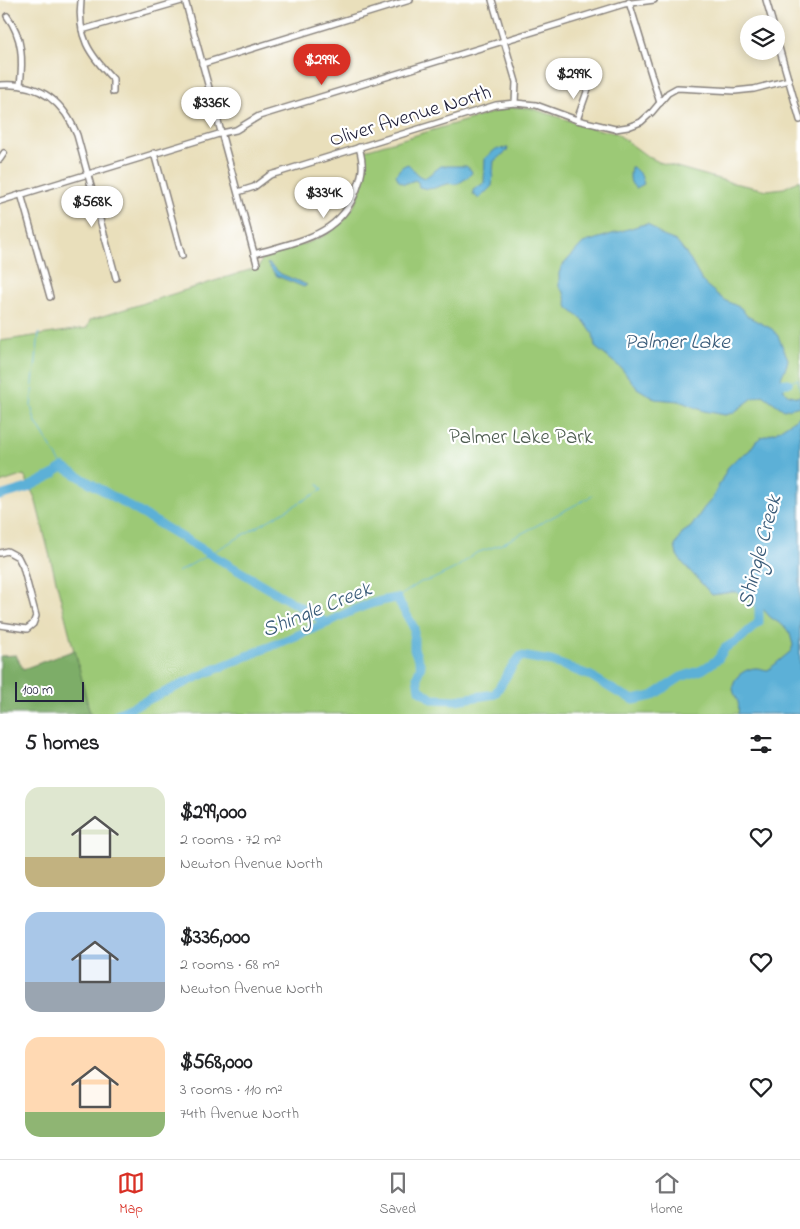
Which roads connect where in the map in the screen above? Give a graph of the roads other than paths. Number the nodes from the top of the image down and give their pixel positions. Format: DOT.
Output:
graph roads {
  1 [pos="81,0"];
  2 [pos="185,0"];
  3 [pos="410,0"];
  4 [pos="492,0"];
  5 [pos="654,0"];
  6 [pos="766,0"];
  7 [pos="629,2"];
  8 [pos="770,15"];
  9 [pos="7,16"];
  10 [pos="82,30"];
  11 [pos="504,40"];
  12 [pos="783,60"];
  13 [pos="202,64"];
  14 [pos="789,80"];
  15 [pos="0,85"];
  16 [pos="20,85"];
  17 [pos="589,86"];
  18 [pos="113,92"];
  19 [pos="515,103"];
  20 [pos="660,103"];
  21 [pos="578,120"];
  22 [pos="800,120"];
  23 [pos="222,132"];
  24 [pos="359,148"];
  25 [pos="4,153"];
  26 [pos="154,153"];
  27 [pos="0,159"];
  28 [pos="88,174"];
  29 [pos="238,192"];
  30 [pos="21,194"];
  31 [pos="0,201"];
  32 [pos="254,254"];
  33 [pos="182,256"];
  34 [pos="257,264"];
  35 [pos="116,278"];
  36 [pos="50,297"];
  37 [pos="0,553"];
  38 [pos="0,625"];
  1 -- 10 [label="street"];
  2 -- 10 [label="street"];
  2 -- 13 [label="street"];
  3 -- 13 [label="street"];
  4 -- 11 [label="street"];
  5 -- 7 [label="street"];
  6 -- 8 [label="street"];
  7 -- 11 [label="street"];
  7 -- 20 [label="street"];
  9 -- 16 [label="street"];
  10 -- 18 [label="street"];
  11 -- 19 [label="street"];
  11 -- 23 [label="street"];
  12 -- 14 [label="street"];
  13 -- 23 [label="street"];
  14 -- 20 [label="street, Oliver Avenue North"];
  14 -- 22 [label="street"];
  15 -- 16 [label="street"];
  16 -- 28 [label="street"];
  17 -- 21 [label="street"];
  19 -- 21 [label="street, Oliver Avenue North"];
  19 -- 24 [label="street, Oliver Avenue North"];
  20 -- 21 [label="street, Oliver Avenue North"];
  23 -- 26 [label="street"];
  23 -- 29 [label="street"];
  24 -- 29 [label="street, Oliver Avenue North"];
  24 -- 32 [label="street"];
  25 -- 27 [label="street"];
  26 -- 28 [label="street"];
  26 -- 33 [label="street"];
  28 -- 30 [label="street"];
  28 -- 35 [label="street"];
  29 -- 32 [label="street"];
  30 -- 31 [label="street"];
  30 -- 36 [label="street"];
  32 -- 34 [label="street"];
  37 -- 38 [label="street"];
}
